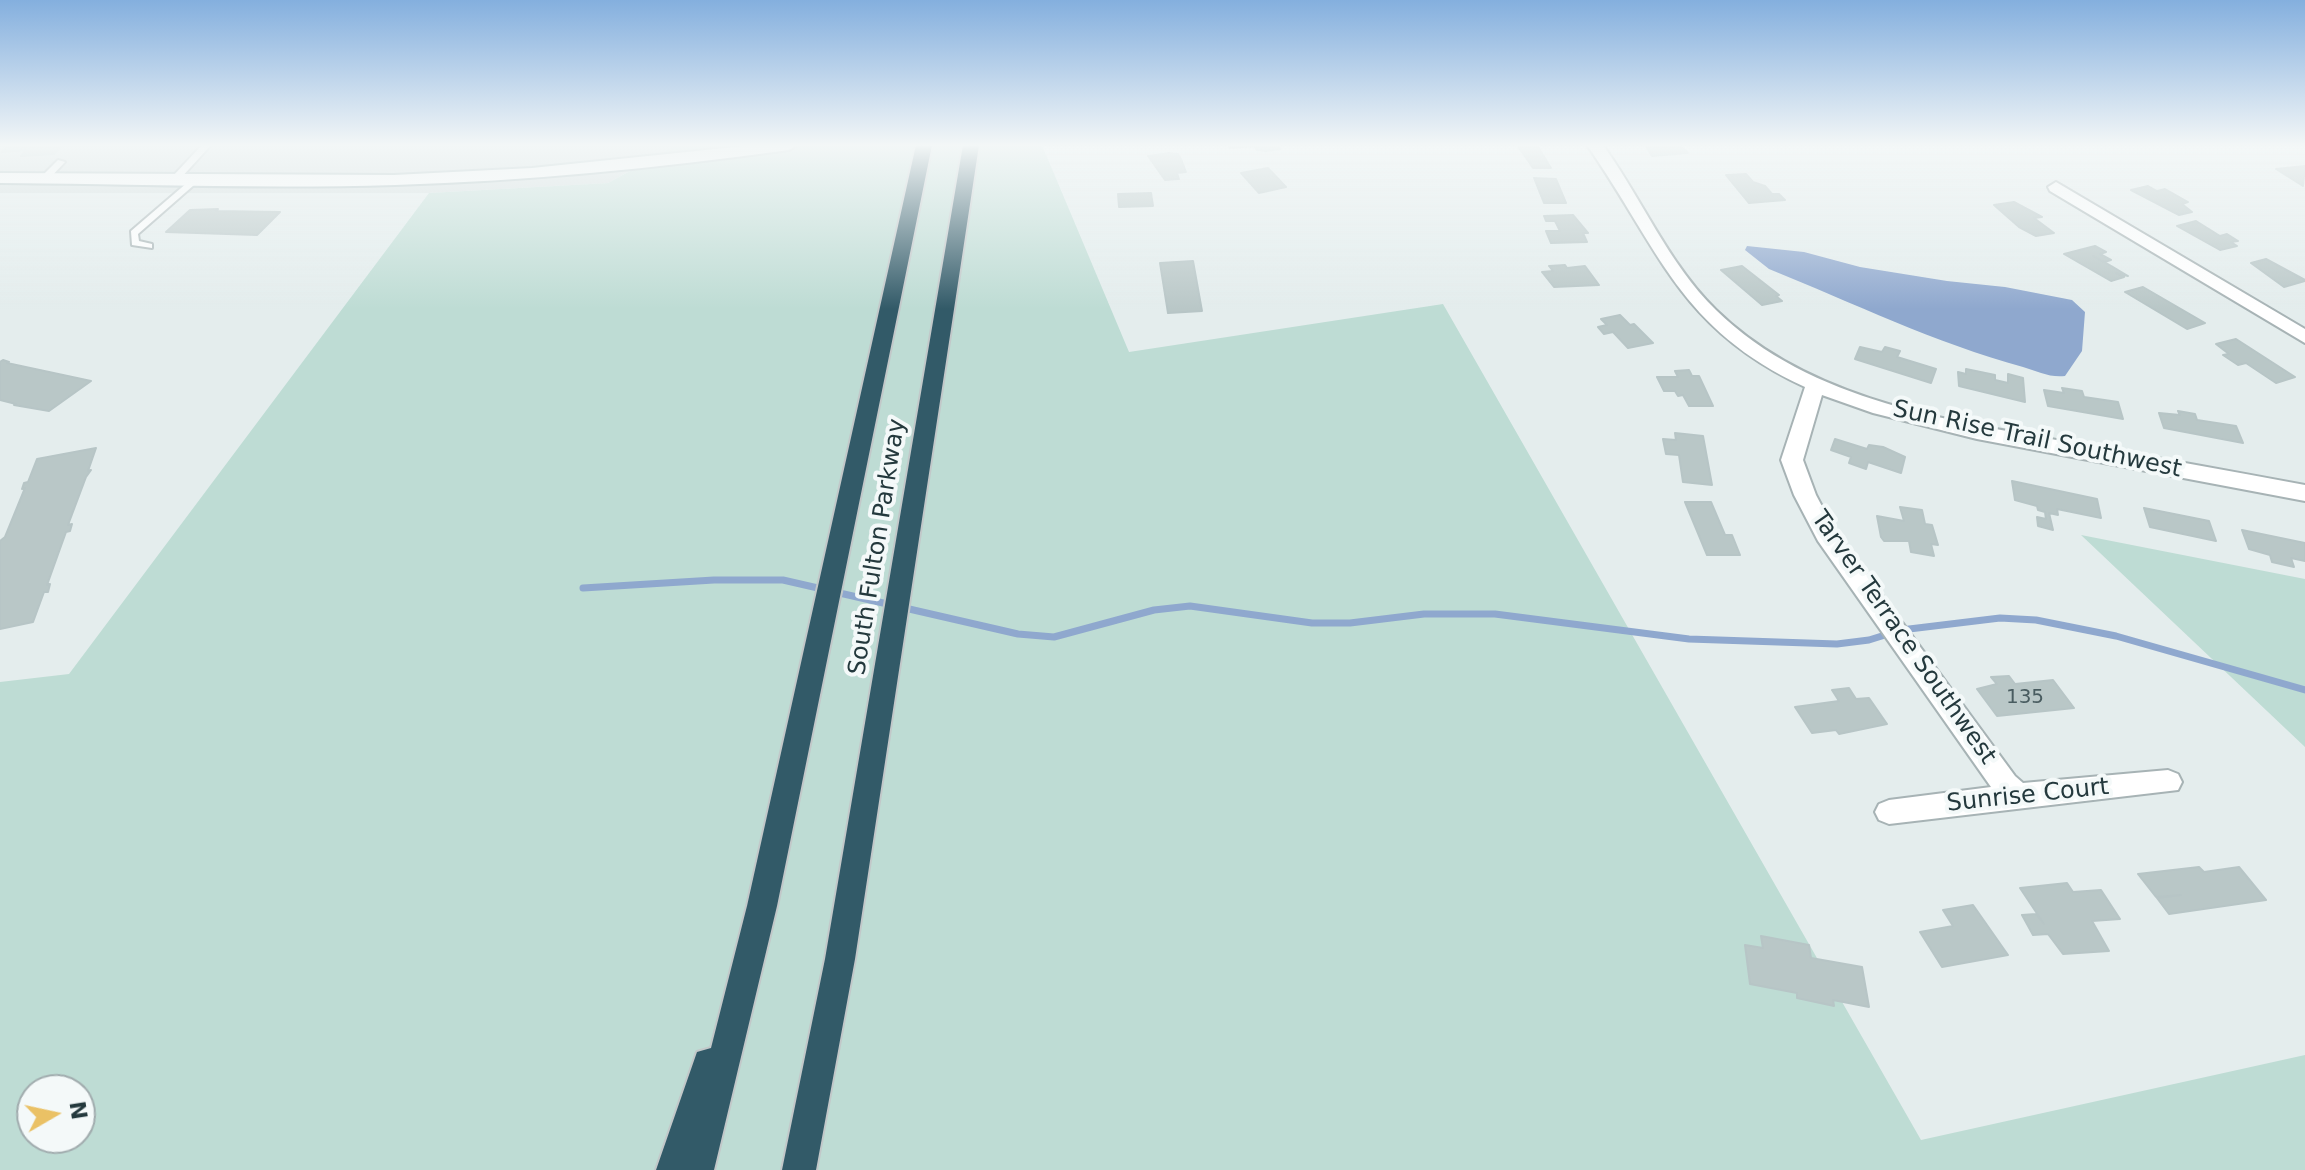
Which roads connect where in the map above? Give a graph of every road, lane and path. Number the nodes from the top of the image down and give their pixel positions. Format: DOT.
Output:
graph roads {
  1 [pos="173,200"];
  2 [pos="912,200"];
  3 [pos="962,200"];
  4 [pos="1633,200"];
  5 [pos="2077,200"];
  6 [pos="149,246"];
  7 [pos="2305,337"];
  8 [pos="1818,385"];
  9 [pos="2305,493"];
  10 [pos="2168,782"];
  11 [pos="2018,795"];
  12 [pos="1889,812"];
  13 [pos="762,906"];
  14 [pos="840,959"];
  15 [pos="673,1170"];
  16 [pos="697,1170"];
  17 [pos="799,1170"];
  18 [pos="815,1170"];
  1 -- 6 [label="lane"];
  2 -- 13 [label="highway, South Fulton Parkway"];
  3 -- 14 [label="highway, South Fulton Parkway"];
  4 -- 8 [label="street, Sun Rise Trail Southwest"];
  5 -- 7 [label="street"];
  8 -- 9 [label="street, Sun Rise Trail Southwest"];
  8 -- 11 [label="street, Tarver Terrace Southwest"];
  10 -- 11 [label="street, Sunrise Court"];
  11 -- 12 [label="street, Sunrise Court"];
  13 -- 15 [label="highway"];
  13 -- 16 [label="highway"];
  14 -- 17 [label="highway"];
  14 -- 18 [label="highway"];
}
